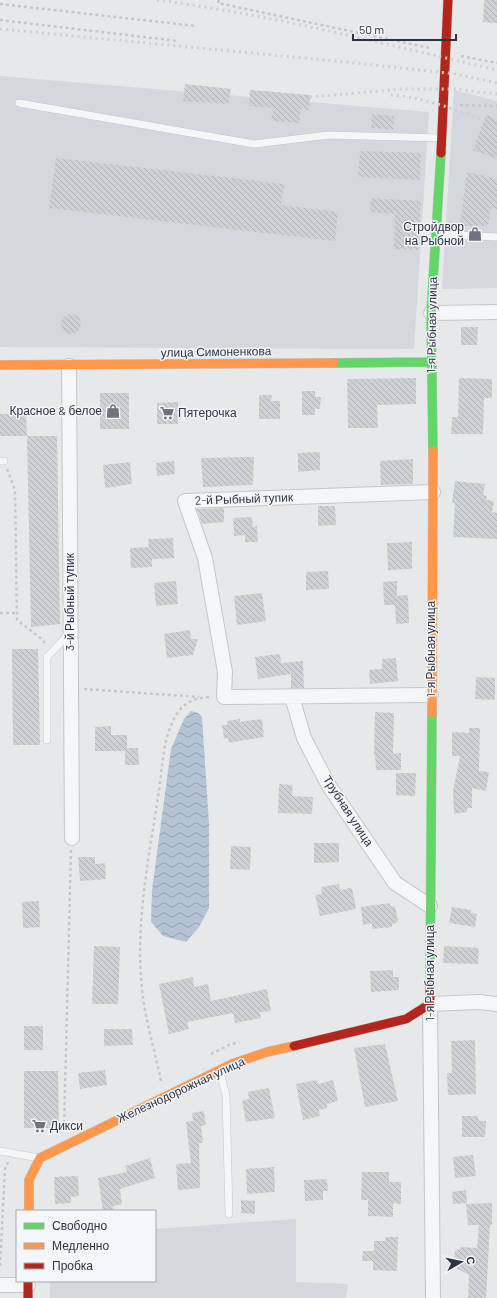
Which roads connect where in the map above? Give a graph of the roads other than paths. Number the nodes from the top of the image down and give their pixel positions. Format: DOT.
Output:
graph roads {
  1 [pos="448,0"];
  2 [pos="19,102"];
  3 [pos="441,138"];
  4 [pos="436,234"];
  5 [pos="497,237"];
  6 [pos="497,312"];
  7 [pos="431,313"];
  8 [pos="432,362"];
  9 [pos="0,365"];
  10 [pos="69,366"];
  11 [pos="433,492"];
  12 [pos="70,632"];
  13 [pos="431,694"];
  14 [pos="292,697"];
  15 [pos="47,740"];
  16 [pos="72,838"];
  17 [pos="430,906"];
  18 [pos="430,1004"];
  19 [pos="497,1004"];
  20 [pos="219,1070"];
  21 [pos="0,1151"];
  22 [pos="40,1158"];
  23 [pos="29,1210"];
  24 [pos="229,1214"];
  25 [pos="0,1285"];
  26 [pos="28,1288"];
  27 [pos="433,1298"];
  1 -- 3 [label="street, 1-я Рыбная улица"];
  2 -- 3 [label="lane"];
  3 -- 4 [label="street, 1-я Рыбная улица"];
  4 -- 5 [label="lane"];
  4 -- 7 [label="street, 1-я Рыбная улица"];
  6 -- 7 [label="street"];
  7 -- 8 [label="street, 1-я Рыбная улица"];
  8 -- 10 [label="street, улица Симоненкова"];
  8 -- 11 [label="street, 1-я Рыбная улица"];
  9 -- 10 [label="street, улица Симоненкова"];
  10 -- 12 [label="street, 3-й Рыбный тупик"];
  11 -- 13 [label="street, 1-я Рыбная улица"];
  11 -- 14 [label="street, 2-й Рыбный тупик"];
  12 -- 15 [label="lane"];
  12 -- 16 [label="street, 3-й Рыбный тупик"];
  13 -- 14 [label="street"];
  13 -- 17 [label="street, 1-я Рыбная улица"];
  14 -- 17 [label="street, Трубная улица"];
  17 -- 18 [label="street, 1-я Рыбная улица"];
  18 -- 19 [label="street"];
  18 -- 20 [label="street, Железнодорожная улица"];
  18 -- 27 [label="street, 1-я Рыбная улица"];
  20 -- 22 [label="street, Железнодорожная улица"];
  20 -- 24 [label="lane"];
  21 -- 22 [label="lane"];
  22 -- 23 [label="street"];
  25 -- 26 [label="street"];
}
